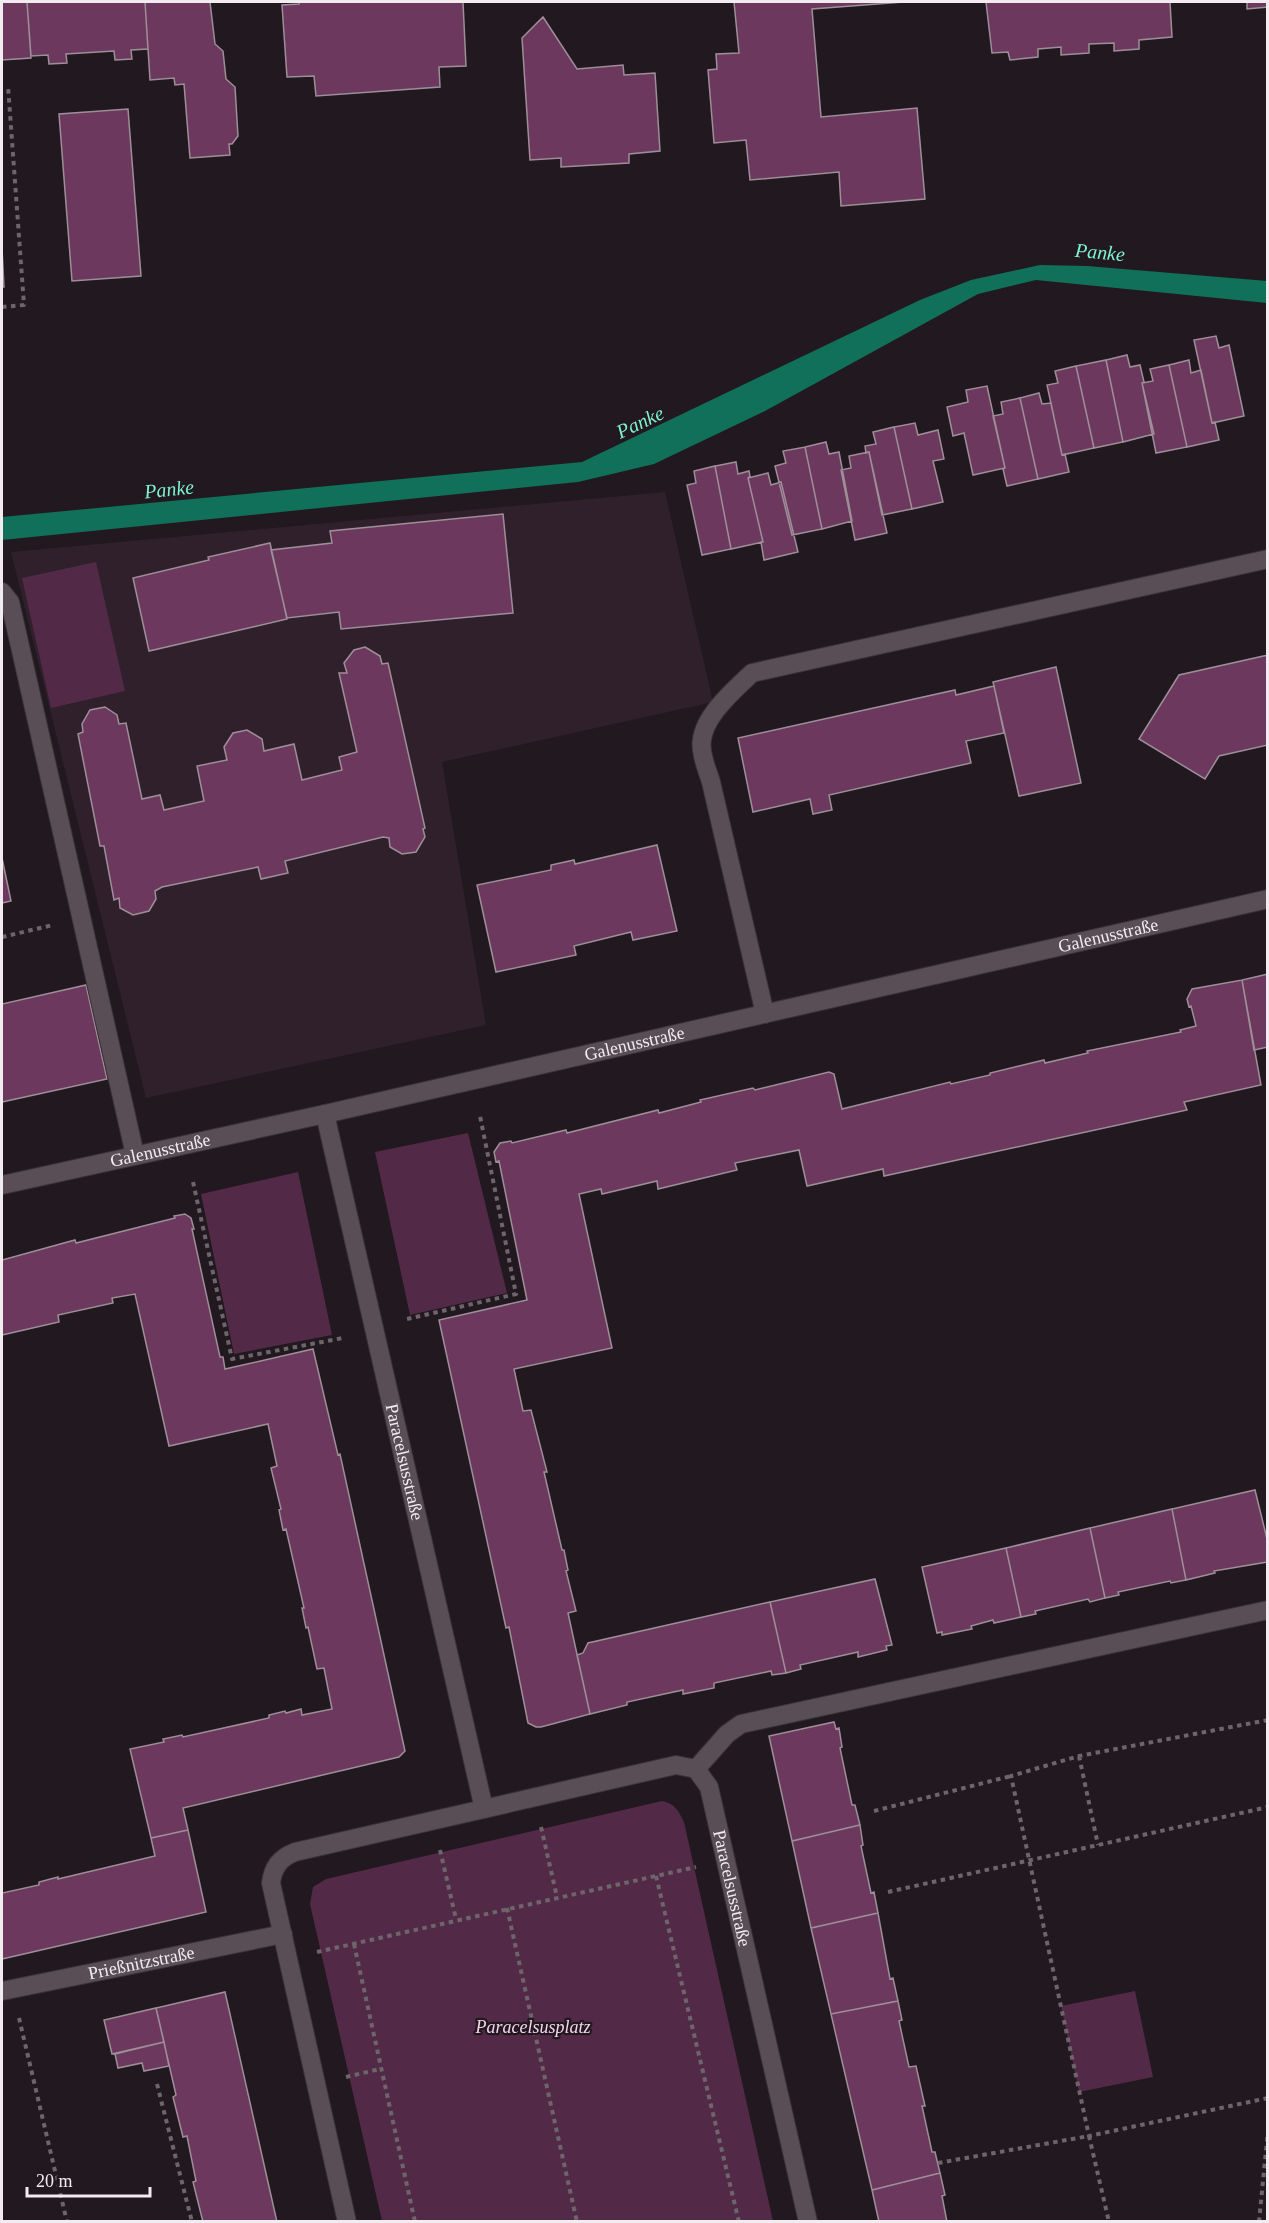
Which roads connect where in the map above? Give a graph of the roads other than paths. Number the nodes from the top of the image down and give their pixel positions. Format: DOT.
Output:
graph roads {
  1 [pos="1268,559"];
  2 [pos="2,592"];
  3 [pos="1268,899"];
  4 [pos="765,1014"];
  5 [pos="325,1114"];
  6 [pos="135,1155"];
  7 [pos="2,1185"];
  8 [pos="1268,1610"];
  9 [pos="696,1769"];
  10 [pos="484,1809"];
  11 [pos="283,1934"];
  12 [pos="2,1991"];
  13 [pos="347,2222"];
  14 [pos="808,2222"];
  1 -- 4 [label="street"];
  2 -- 6 [label="street"];
  3 -- 4 [label="street, Galenusstraße"];
  4 -- 5 [label="street, Galenusstraße"];
  5 -- 6 [label="street, Galenusstraße"];
  5 -- 10 [label="street, Paracelsusstraße"];
  6 -- 7 [label="street, Galenusstraße"];
  8 -- 9 [label="street"];
  9 -- 10 [label="street"];
  9 -- 14 [label="street, Paracelsusstraße"];
  10 -- 11 [label="street"];
  11 -- 12 [label="street, Prießnitzstraße"];
  11 -- 13 [label="street"];
}
